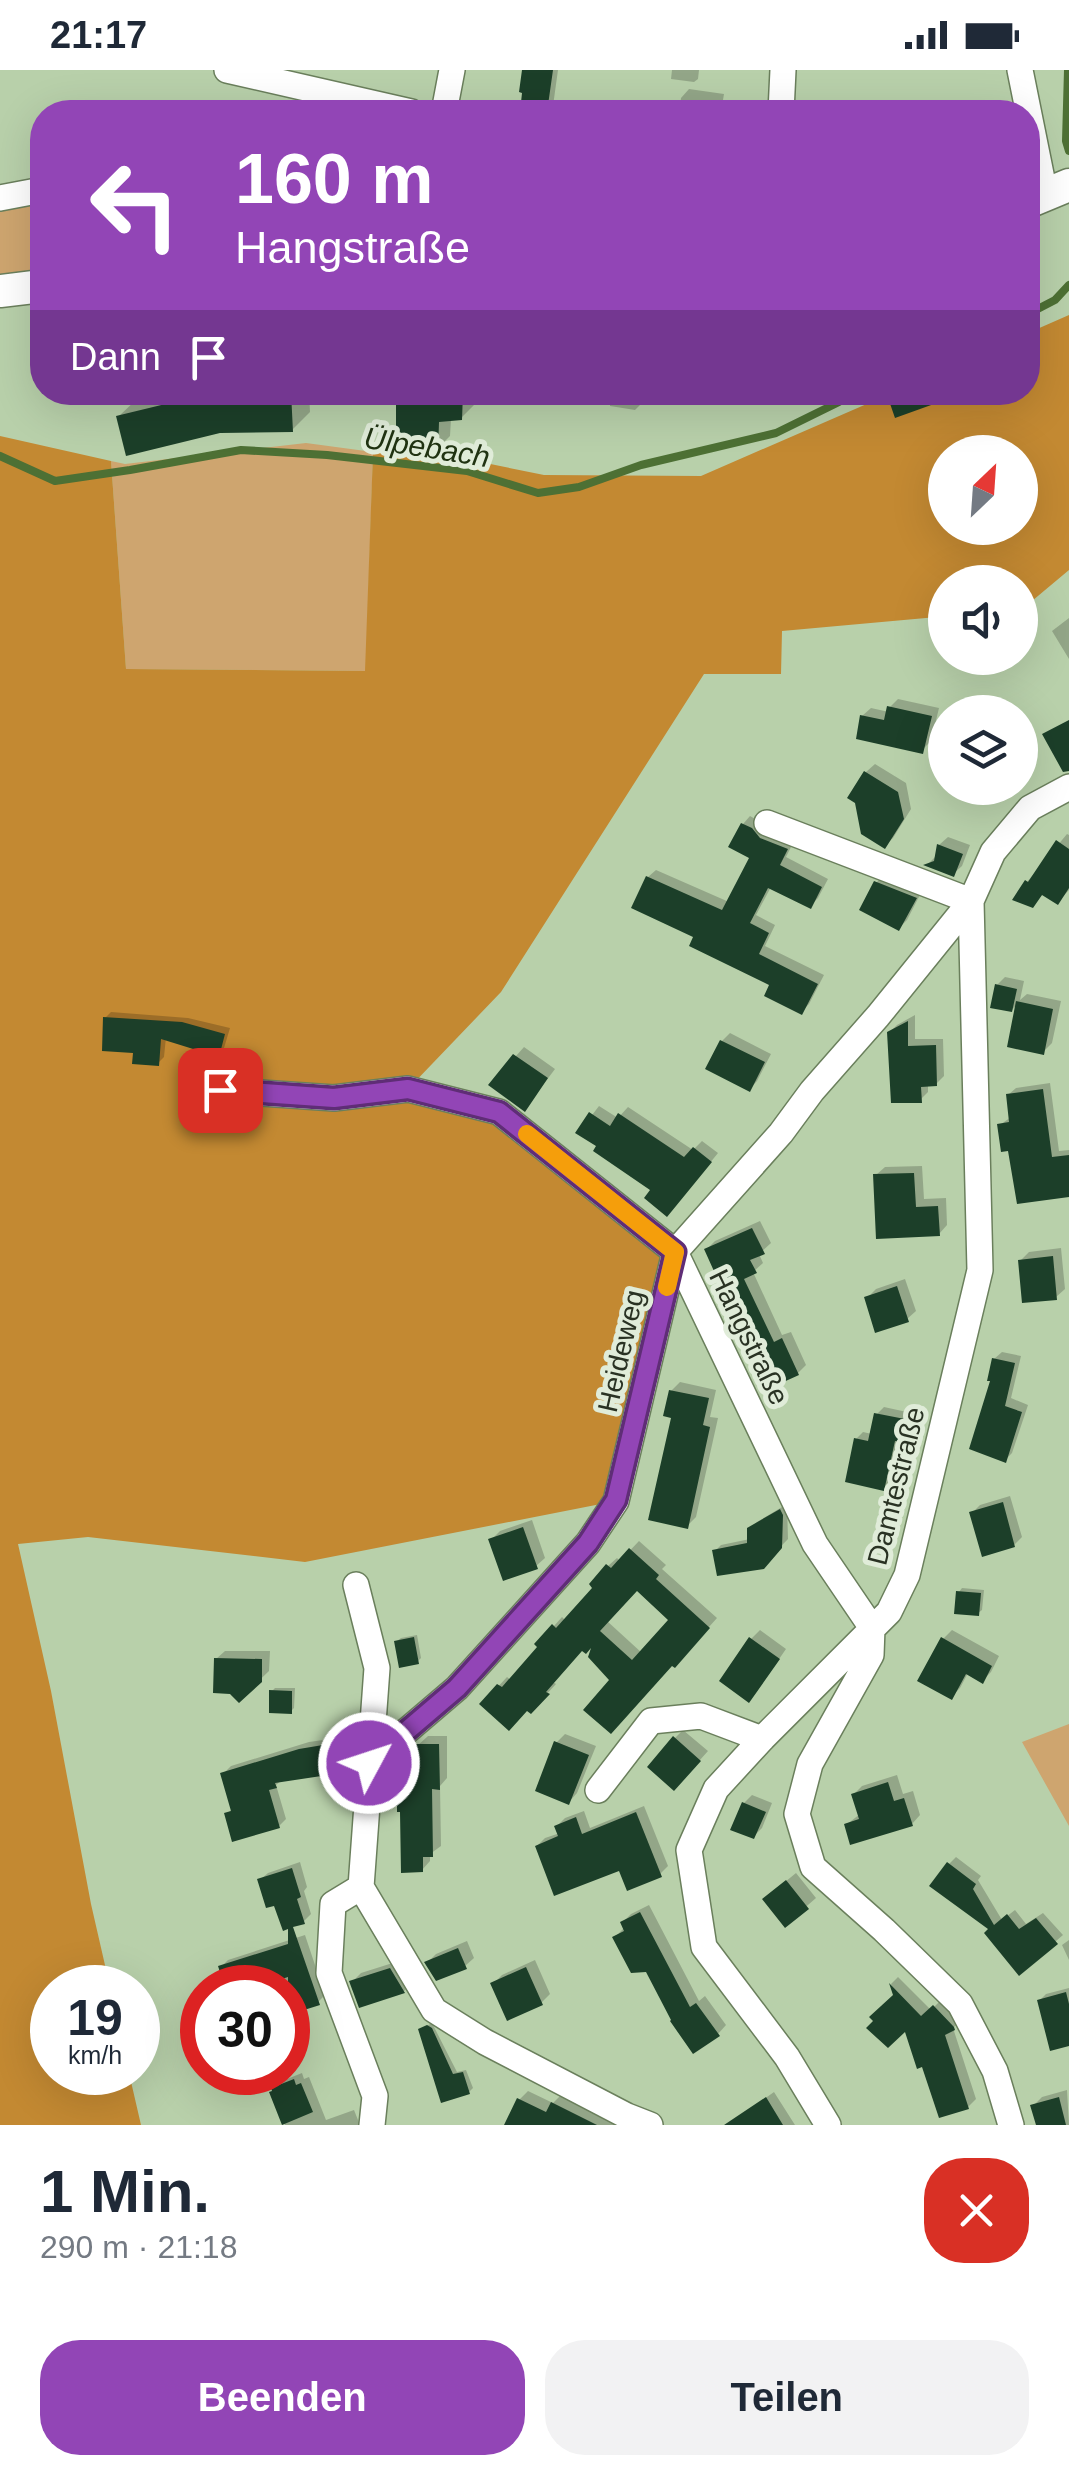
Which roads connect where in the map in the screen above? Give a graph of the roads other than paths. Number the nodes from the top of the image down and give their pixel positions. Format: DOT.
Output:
graph roads {
  1 [pos="452,70"];
  2 [pos="783,70"];
  3 [pos="1020,70"];
  4 [pos="235,71"];
  5 [pos="359,100"];
  6 [pos="446,100"];
  7 [pos="782,100"];
  8 [pos="1028,100"];
  9 [pos="1040,149"];
  10 [pos="30,192"];
  11 [pos="1051,192"];
  12 [pos="0,198"];
  13 [pos="30,287"];
  14 [pos="0,291"];
  15 [pos="1069,787"];
  16 [pos="767,823"];
  17 [pos="971,902"];
  18 [pos="220,1090"];
  19 [pos="675,1252"];
  20 [pos="356,1586"];
  21 [pos="872,1628"];
  22 [pos="762,1739"];
  23 [pos="369,1763"];
  24 [pos="598,1790"];
  25 [pos="361,1887"];
  26 [pos="372,2125"];
  27 [pos="650,2125"];
  28 [pos="828,2125"];
  29 [pos="1011,2125"];
  1 -- 6 [label="street"];
  2 -- 7 [label="street"];
  3 -- 8 [label="street"];
  4 -- 5 [label="street"];
  9 -- 11 [label="street"];
  10 -- 12 [label="street"];
  13 -- 14 [label="main road"];
  15 -- 17 [label="street, Damtestraße"];
  16 -- 17 [label="street"];
  17 -- 19 [label="street, Heideweg"];
  17 -- 21 [label="street, Damtestraße"];
  18 -- 19 [label="street, Hangstraße"];
  19 -- 21 [label="street, Hangstraße"];
  19 -- 23 [label="street, Heideweg"];
  20 -- 23 [label="street"];
  21 -- 22 [label="street, Damtestraße"];
  21 -- 29 [label="street"];
  22 -- 24 [label="street"];
  22 -- 28 [label="street, Damtestraße"];
  23 -- 25 [label="street"];
  25 -- 26 [label="street"];
  25 -- 27 [label="street"];
}
